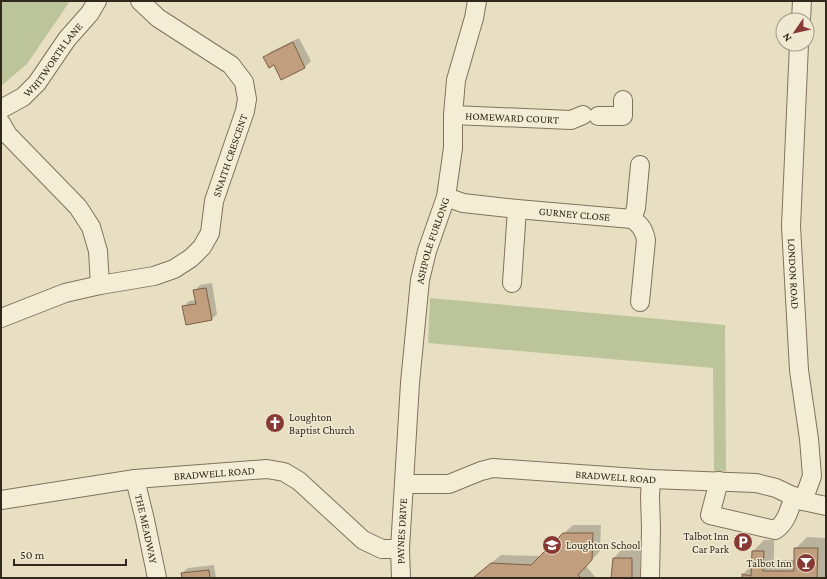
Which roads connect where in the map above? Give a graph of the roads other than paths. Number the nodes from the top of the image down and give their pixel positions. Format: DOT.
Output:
graph roads {
  1 [pos="97,1"];
  2 [pos="140,1"];
  3 [pos="477,1"];
  4 [pos="802,1"];
  5 [pos="801,12"];
  6 [pos="799,52"];
  7 [pos="623,100"];
  8 [pos="1,109"];
  9 [pos="453,115"];
  10 [pos="1,123"];
  11 [pos="640,165"];
  12 [pos="446,198"];
  13 [pos="517,209"];
  14 [pos="632,219"];
  15 [pos="512,283"];
  16 [pos="100,285"];
  17 [pos="640,302"];
  18 [pos="1,318"];
  19 [pos="135,479"];
  20 [pos="651,479"];
  21 [pos="719,481"];
  22 [pos="404,484"];
  23 [pos="798,498"];
  24 [pos="1,500"];
  25 [pos="826,506"];
  26 [pos="400,549"];
  27 [pos="157,578"];
  28 [pos="401,578"];
  29 [pos="650,578"];
  1 -- 8 [label="street, WHITWORTH LANE"];
  2 -- 16 [label="street, SNAITH CRESCENT"];
  3 -- 9 [label="street, ASHPOLE FURLONG"];
  4 -- 5 [label="street"];
  6 -- 23 [label="street, LONDON ROAD"];
  7 -- 9 [label="street, HOMEWARD COURT"];
  9 -- 12 [label="street, ASHPOLE FURLONG"];
  10 -- 16 [label="street"];
  11 -- 14 [label="street"];
  12 -- 13 [label="street, GURNEY CLOSE"];
  12 -- 22 [label="street, ASHPOLE FURLONG"];
  13 -- 14 [label="street, GURNEY CLOSE"];
  13 -- 15 [label="street"];
  14 -- 17 [label="street"];
  16 -- 18 [label="street, SNAITH CRESCENT"];
  19 -- 24 [label="street, BRADWELL ROAD"];
  19 -- 26 [label="street, BRADWELL ROAD"];
  19 -- 27 [label="street, THE MEADWAY"];
  20 -- 21 [label="street, BRADWELL ROAD"];
  20 -- 22 [label="street, BRADWELL ROAD"];
  20 -- 29 [label="street"];
  21 -- 23 [label="street, BRADWELL ROAD"];
  21 -- 23 [label="street, LONDON ROAD"];
  22 -- 26 [label="street, PAYNES DRIVE"];
  23 -- 25 [label="street, BRADWELL ROAD"];
  26 -- 28 [label="street, PAYNES DRIVE"];
}
